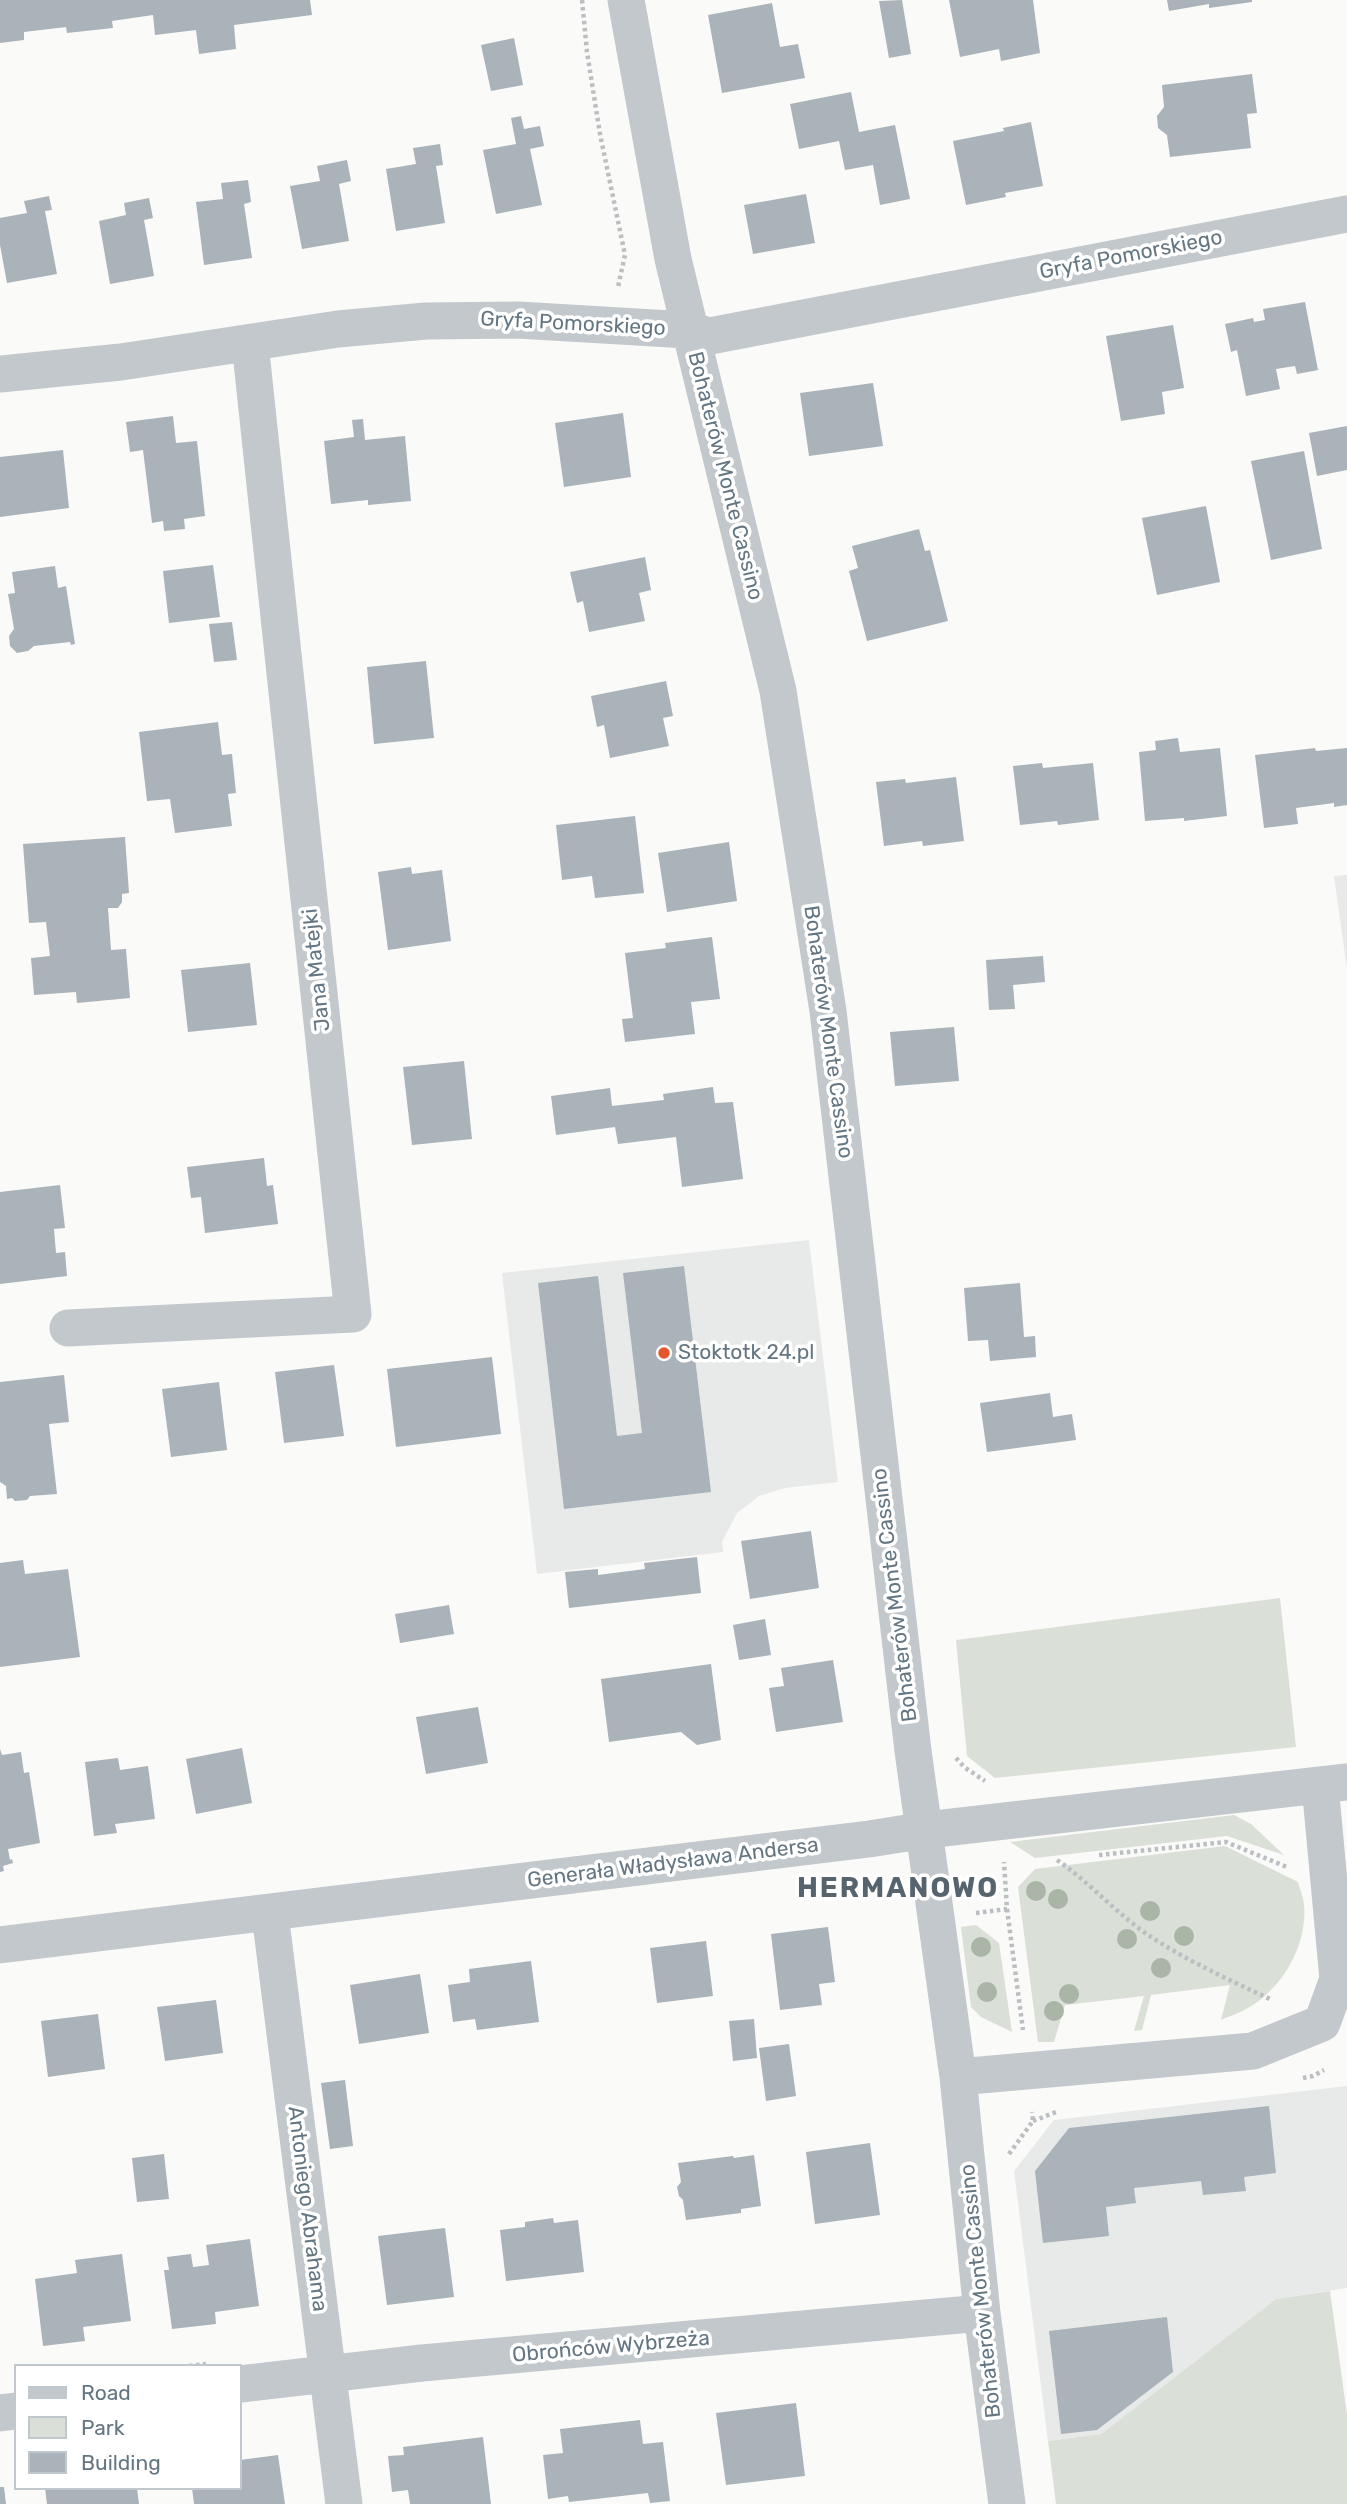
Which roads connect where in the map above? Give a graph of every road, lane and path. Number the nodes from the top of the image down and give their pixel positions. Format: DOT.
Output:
graph roads {
  1 [pos="582,0"];
  2 [pos="626,0"];
  3 [pos="1347,214"];
  4 [pos="617,294"];
  5 [pos="688,330"];
  6 [pos="250,343"];
  7 [pos="0,374"];
  8 [pos="68,1328"];
  9 [pos="1334,1784"];
  10 [pos="926,1830"];
  11 [pos="1096,1856"];
  12 [pos="1070,1858"];
  13 [pos="1057,1860"];
  14 [pos="1044,1861"];
  15 [pos="1017,1864"];
  16 [pos="1328,1864"];
  17 [pos="1004,1866"];
  18 [pos="1007,1909"];
  19 [pos="270,1914"];
  20 [pos="0,1945"];
  21 [pos="1261,1994"];
  22 [pos="1029,2072"];
  23 [pos="958,2077"];
  24 [pos="1007,2164"];
  25 [pos="982,2313"];
  26 [pos="327,2373"];
  27 [pos="242,2384"];
  28 [pos="344,2504"];
  29 [pos="1007,2504"];
  1 -- 4 [label="path"];
  2 -- 5 [label="street, Bohaterów Monte Cassino"];
  3 -- 5 [label="street, Gryfa Pomorskiego"];
  5 -- 6 [label="street, Gryfa Pomorskiego"];
  5 -- 10 [label="street, Bohaterów Monte Cassino"];
  6 -- 7 [label="street, Gryfa Pomorskiego"];
  6 -- 8 [label="street, Jana Matejki"];
  9 -- 10 [label="street, Generała Władysława Andersa"];
  9 -- 16 [label="street"];
  10 -- 19 [label="street, Generała Władysława Andersa"];
  10 -- 23 [label="street, Bohaterów Monte Cassino"];
  11 -- 16 [label="path"];
  12 -- 13 [label="path"];
  13 -- 14 [label="path"];
  13 -- 21 [label="path"];
  15 -- 17 [label="path"];
  16 -- 22 [label="street"];
  18 -- 22 [label="path"];
  19 -- 20 [label="street, Generała Władysława Andersa"];
  19 -- 26 [label="street, Antoniego Abrahama"];
  22 -- 23 [label="street"];
  22 -- 24 [label="path"];
  23 -- 25 [label="street, Bohaterów Monte Cassino"];
  25 -- 26 [label="street, Obrońców Wybrzeża"];
  25 -- 29 [label="street, Bohaterów Monte Cassino"];
  26 -- 27 [label="street, Obrońców Wybrzeża"];
  26 -- 28 [label="street, Antoniego Abrahama"];
}
